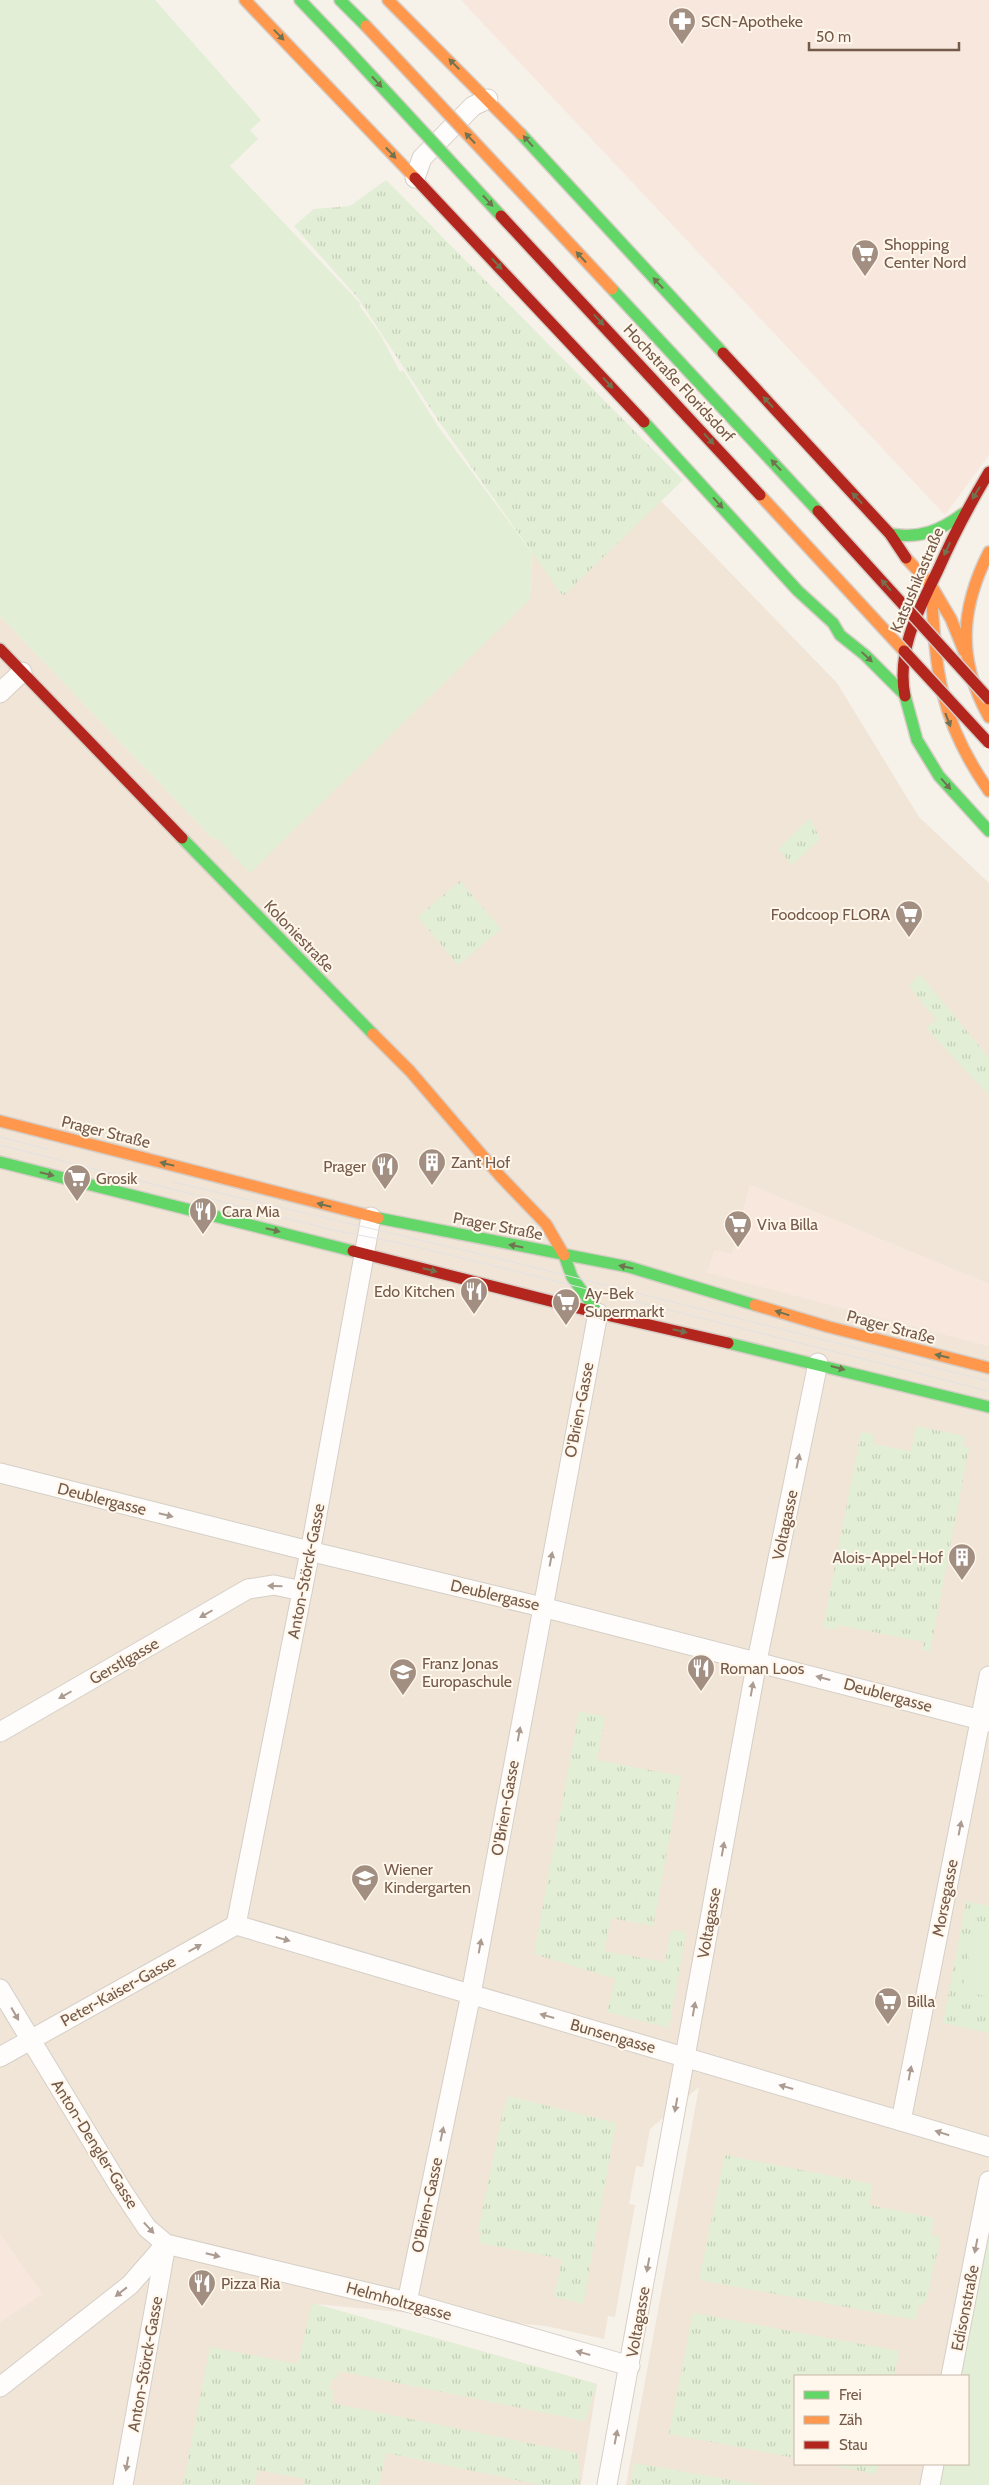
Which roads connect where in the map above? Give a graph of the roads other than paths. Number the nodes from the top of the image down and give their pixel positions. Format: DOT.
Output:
graph roads {
  1 [pos="246,0"];
  2 [pos="300,0"];
  3 [pos="340,0"];
  4 [pos="388,0"];
  5 [pos="488,99"];
  6 [pos="415,178"];
  7 [pos="989,472"];
  8 [pos="964,513"];
  9 [pos="890,534"];
  10 [pos="989,552"];
  11 [pos="930,585"];
  12 [pos="972,594"];
  13 [pos="952,619"];
  14 [pos="833,623"];
  15 [pos="847,625"];
  16 [pos="934,634"];
  17 [pos="874,637"];
  18 [pos="907,640"];
  19 [pos="0,649"];
  20 [pos="964,651"];
  21 [pos="22,672"];
  22 [pos="0,693"];
  23 [pos="904,694"];
  24 [pos="989,699"];
  25 [pos="989,717"];
  26 [pos="989,743"];
  27 [pos="989,790"];
  28 [pos="989,832"];
  29 [pos="0,1121"];
  30 [pos="0,1162"];
  31 [pos="371,1217"];
  32 [pos="366,1254"];
  33 [pos="564,1255"];
  34 [pos="598,1313"];
  35 [pos="818,1363"];
  36 [pos="989,1368"];
  37 [pos="989,1407"];
  38 [pos="0,1474"];
  39 [pos="309,1551"];
  40 [pos="302,1591"];
  41 [pos="542,1606"];
  42 [pos="757,1661"];
  43 [pos="989,1676"];
  44 [pos="985,1721"];
  45 [pos="0,1732"];
  46 [pos="236,1925"];
  47 [pos="0,1989"];
  48 [pos="471,1994"];
  49 [pos="29,2040"];
  50 [pos="0,2057"];
  51 [pos="685,2057"];
  52 [pos="901,2120"];
  53 [pos="989,2147"];
  54 [pos="989,2181"];
  55 [pos="166,2244"];
  56 [pos="407,2302"];
  57 [pos="630,2366"];
  58 [pos="951,2375"];
  59 [pos="0,2387"];
  60 [pos="934,2465"];
  61 [pos="123,2485"];
  62 [pos="607,2485"];
  63 [pos="930,2485"];
  1 -- 6 [label="main road, one-way"];
  2 -- 26 [label="main road, Hochstraße Floridsdorf, one-way, bridge"];
  24 -- 3 [label="main road, Hochstraße Floridsdorf, one-way, bridge"];
  5 -- 4 [label="main road, one-way"];
  5 -- 6 [label="street"];
  9 -- 5 [label="main road, one-way"];
  6 -- 14 [label="main road, one-way"];
  7 -- 8 [label="main road, Katsushikastraße, one-way"];
  8 -- 9 [label="main road"];
  8 -- 11 [label="main road, Katsushikastraße, one-way"];
  9 -- 11 [label="main road"];
  10 -- 12 [label="main road"];
  11 -- 13 [label="main road"];
  11 -- 16 [label="main road"];
  11 -- 18 [label="main road, Katsushikastraße"];
  12 -- 13 [label="main road"];
  12 -- 20 [label="main road"];
  13 -- 16 [label="main road"];
  13 -- 20 [label="main road"];
  14 -- 15 [label="main road"];
  14 -- 23 [label="main road, one-way"];
  16 -- 18 [label="main road"];
  16 -- 27 [label="main road, one-way"];
  17 -- 18 [label="main road"];
  18 -- 23 [label="main road, Katsushikastraße"];
  19 -- 21 [label="main road, Koloniestraße"];
  20 -- 25 [label="main road"];
  21 -- 22 [label="street"];
  21 -- 33 [label="main road, Koloniestraße"];
  23 -- 28 [label="main road, Katsushikastraße, one-way"];
  31 -- 29 [label="main road, Prager Straße, one-way"];
  30 -- 32 [label="main road, one-way"];
  31 -- 32 [label="street, Anton-Störck-Gasse"];
  33 -- 31 [label="main road, Prager Straße, one-way"];
  32 -- 34 [label="main road, one-way"];
  32 -- 39 [label="street, Anton-Störck-Gasse"];
  33 -- 34 [label="main road, Koloniestraße"];
  36 -- 33 [label="main road, Prager Straße, one-way"];
  34 -- 35 [label="main road, one-way"];
  41 -- 34 [label="street, O'Brien-Gasse, one-way"];
  35 -- 37 [label="main road, one-way"];
  42 -- 35 [label="street, Voltagasse, one-way"];
  38 -- 39 [label="street, Deublergasse, one-way"];
  39 -- 40 [label="street, Anton-Störck-Gasse"];
  39 -- 41 [label="street, Deublergasse"];
  40 -- 45 [label="street, Gerstlgasse, one-way"];
  40 -- 46 [label="street, Anton-Störck-Gasse"];
  41 -- 42 [label="street, Deublergasse"];
  48 -- 41 [label="street, O'Brien-Gasse, one-way"];
  44 -- 42 [label="street, Deublergasse, one-way"];
  51 -- 42 [label="street, Voltagasse, one-way"];
  43 -- 44 [label="street, Morsegasse"];
  52 -- 44 [label="street, Morsegasse, one-way"];
  46 -- 48 [label="street, Bunsengasse, one-way"];
  49 -- 46 [label="street, Peter-Kaiser-Gasse, one-way"];
  47 -- 49 [label="street, Anton-Dengler-Gasse, one-way"];
  51 -- 48 [label="street, Bunsengasse, one-way"];
  56 -- 48 [label="street, O'Brien-Gasse, one-way"];
  49 -- 50 [label="street, Peter-Kaiser-Gasse"];
  49 -- 55 [label="street, Anton-Dengler-Gasse, one-way"];
  52 -- 51 [label="street, Bunsengasse, one-way"];
  51 -- 57 [label="street, Voltagasse, one-way"];
  53 -- 52 [label="street, Bunsengasse, one-way"];
  54 -- 58 [label="street, Edisonstraße, one-way"];
  55 -- 56 [label="street, Helmholtzgasse, one-way"];
  55 -- 59 [label="street, one-way"];
  55 -- 61 [label="street, Anton-Störck-Gasse, one-way"];
  57 -- 56 [label="street, Helmholtzgasse, one-way"];
  62 -- 57 [label="street, Voltagasse, one-way"];
  60 -- 63 [label="street"];
}
